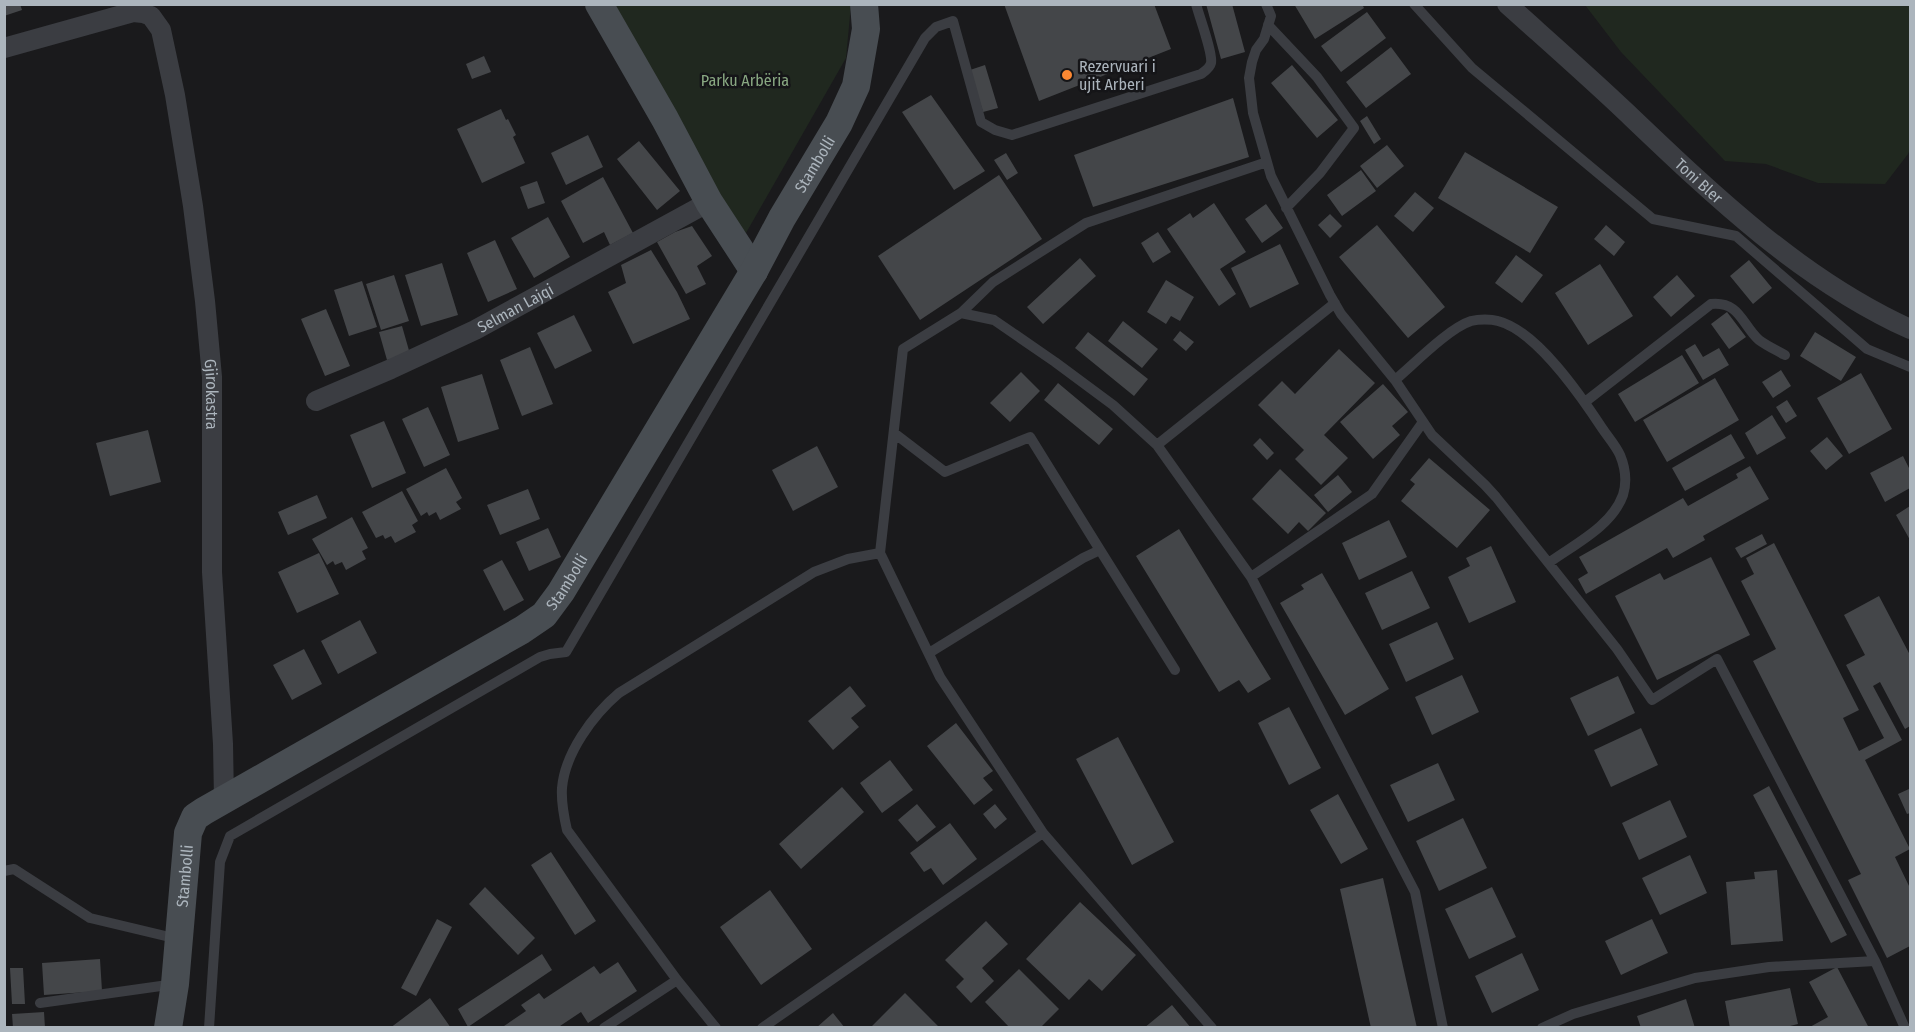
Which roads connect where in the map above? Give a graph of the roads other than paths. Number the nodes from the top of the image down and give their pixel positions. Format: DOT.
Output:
graph roads {
  1 [pos="599,4"];
  2 [pos="864,4"];
  3 [pos="1196,4"];
  4 [pos="1266,4"];
  5 [pos="1414,4"];
  6 [pos="1507,4"];
  7 [pos="1268,25"];
  8 [pos="4,48"];
  9 [pos="1267,162"];
  10 [pos="709,202"];
  11 [pos="1286,208"];
  12 [pos="754,271"];
  13 [pos="1335,303"];
  14 [pos="961,313"];
  15 [pos="1911,329"];
  16 [pos="1785,355"];
  17 [pos="1911,367"];
  18 [pos="1395,380"];
  19 [pos="316,400"];
  20 [pos="1585,402"];
  21 [pos="1423,422"];
  22 [pos="894,433"];
  23 [pos="1157,445"];
  24 [pos="1100,550"];
  25 [pos="880,553"];
  26 [pos="1550,562"];
  27 [pos="1251,577"];
  28 [pos="928,653"];
  29 [pos="1175,670"];
  30 [pos="224,800"];
  31 [pos="1043,833"];
  32 [pos="4,871"];
  33 [pos="179,939"];
  34 [pos="1875,961"];
  35 [pos="677,980"];
  36 [pos="175,984"];
  37 [pos="40,1003"];
  38 [pos="168,1028"];
  39 [pos="209,1028"];
  40 [pos="604,1028"];
  41 [pos="716,1028"];
  42 [pos="762,1028"];
  43 [pos="1212,1028"];
  44 [pos="1443,1028"];
  45 [pos="1542,1028"];
  46 [pos="1905,1028"];
  1 -- 10 [label="street"];
  2 -- 12 [label="street, Stambolli"];
  3 -- 39 [label="lane"];
  4 -- 7 [label="lane"];
  5 -- 17 [label="lane"];
  6 -- 15 [label="street, Toni Bler"];
  7 -- 9 [label="lane"];
  7 -- 11 [label="lane"];
  8 -- 30 [label="street, Gjirokastra"];
  9 -- 11 [label="lane"];
  9 -- 14 [label="lane"];
  10 -- 12 [label="street"];
  10 -- 19 [label="street, Selman Lajqi"];
  11 -- 13 [label="lane"];
  12 -- 30 [label="street, Stambolli"];
  13 -- 18 [label="lane"];
  13 -- 23 [label="lane"];
  14 -- 22 [label="lane"];
  14 -- 23 [label="lane"];
  16 -- 20 [label="lane"];
  18 -- 20 [label="lane"];
  18 -- 21 [label="lane"];
  20 -- 26 [label="lane"];
  21 -- 26 [label="lane"];
  21 -- 27 [label="lane"];
  22 -- 24 [label="lane"];
  22 -- 25 [label="lane"];
  23 -- 27 [label="lane"];
  24 -- 28 [label="lane"];
  24 -- 29 [label="lane"];
  25 -- 28 [label="lane"];
  25 -- 35 [label="lane"];
  26 -- 34 [label="lane"];
  27 -- 44 [label="lane"];
  28 -- 31 [label="lane"];
  30 -- 33 [label="street, Stambolli"];
  31 -- 42 [label="lane"];
  31 -- 43 [label="lane"];
  32 -- 33 [label="lane"];
  33 -- 36 [label="street, Stambolli"];
  34 -- 45 [label="lane"];
  34 -- 46 [label="lane"];
  35 -- 40 [label="lane"];
  35 -- 41 [label="lane"];
  36 -- 37 [label="lane"];
  36 -- 38 [label="street, Stambolli"];
}
